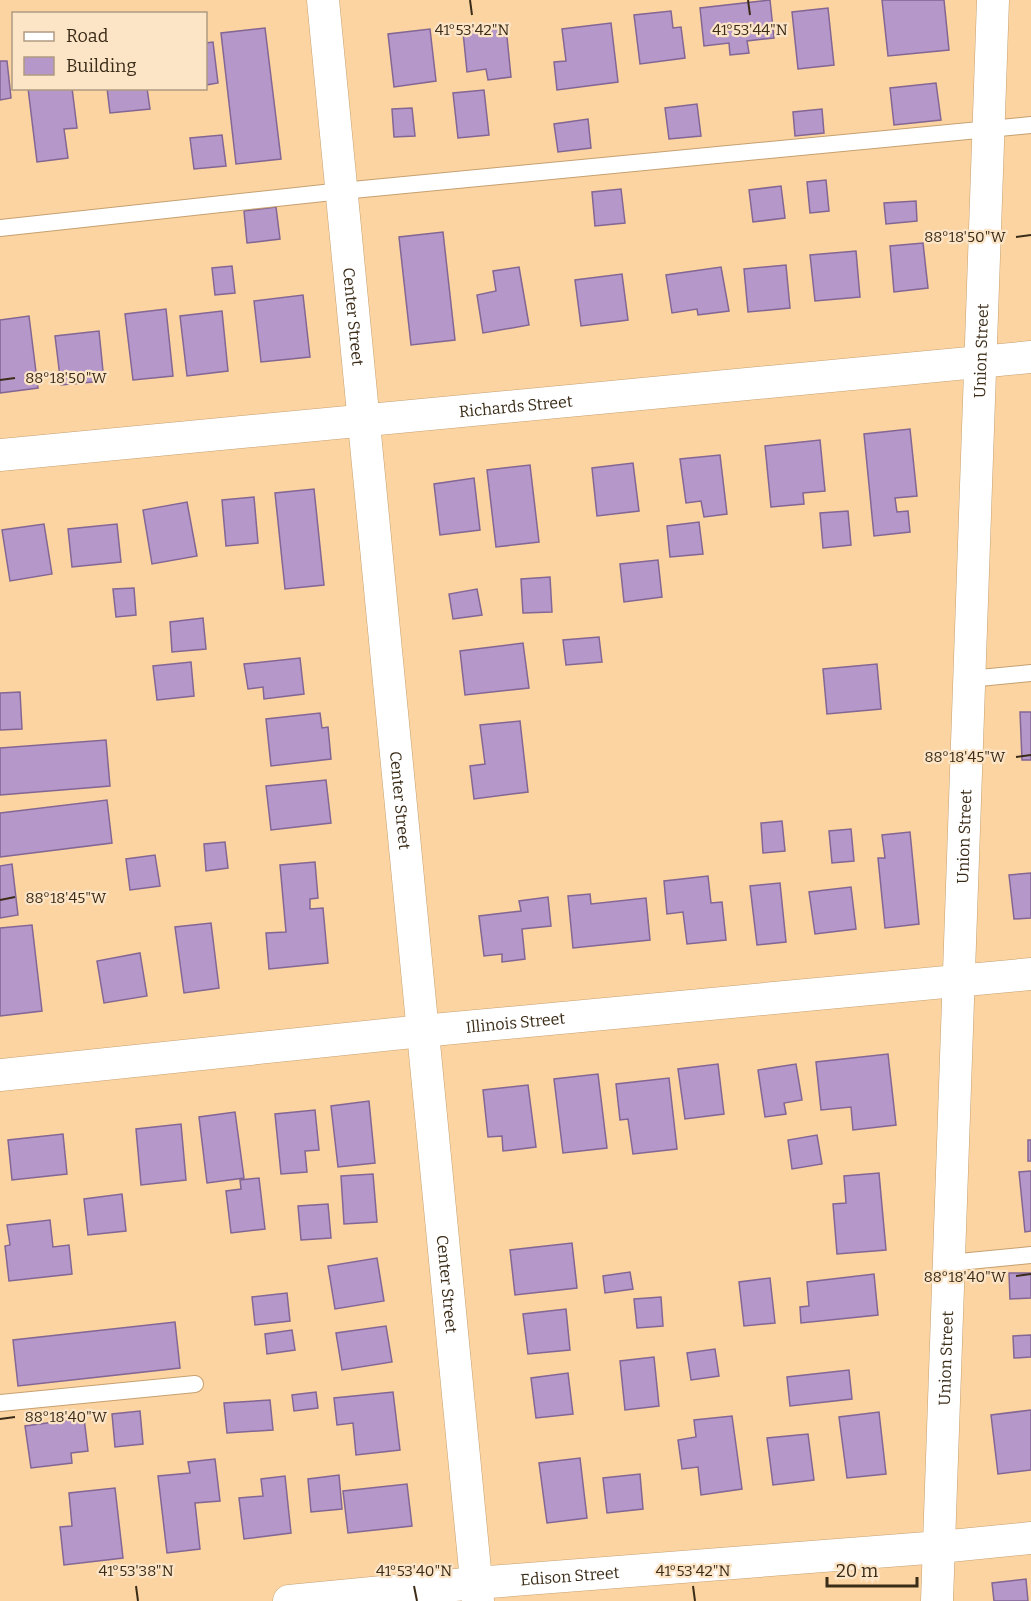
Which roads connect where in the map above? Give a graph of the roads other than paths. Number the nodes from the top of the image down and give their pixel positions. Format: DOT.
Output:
graph roads {
  1 [pos="323,0"];
  2 [pos="993,0"];
  3 [pos="1031,125"];
  4 [pos="989,129"];
  5 [pos="342,191"];
  6 [pos="0,228"];
  7 [pos="1031,357"];
  8 [pos="981,362"];
  9 [pos="363,420"];
  10 [pos="0,455"];
  11 [pos="1031,673"];
  12 [pos="969,679"];
  13 [pos="1031,974"];
  14 [pos="958,980"];
  15 [pos="422,1031"];
  16 [pos="0,1075"];
  17 [pos="1031,1255"];
  18 [pos="949,1263"];
  19 [pos="195,1384"];
  20 [pos="0,1403"];
  21 [pos="1031,1538"];
  22 [pos="940,1547"];
  23 [pos="477,1592"];
  24 [pos="289,1601"];
  25 [pos="938,1601"];
  1 -- 5 [label="street, Center Street"];
  2 -- 4 [label="street, Union Street"];
  3 -- 4 [label="lane"];
  4 -- 5 [label="lane"];
  4 -- 8 [label="street, Union Street"];
  5 -- 6 [label="lane"];
  5 -- 9 [label="street, Center Street"];
  7 -- 8 [label="street, Richards Street"];
  8 -- 9 [label="street, Richards Street"];
  8 -- 12 [label="street, Union Street"];
  9 -- 10 [label="street, Richards Street"];
  9 -- 15 [label="street, Center Street"];
  11 -- 12 [label="lane"];
  12 -- 14 [label="street, Union Street"];
  13 -- 14 [label="street, Illinois Street"];
  14 -- 15 [label="street, Illinois Street"];
  14 -- 18 [label="street, Union Street"];
  15 -- 16 [label="street, Illinois Street"];
  15 -- 23 [label="street, Center Street"];
  17 -- 18 [label="lane"];
  18 -- 22 [label="street, Union Street"];
  19 -- 20 [label="lane"];
  21 -- 22 [label="street, Edison Street"];
  22 -- 23 [label="street, Edison Street"];
  22 -- 25 [label="street, Union Street"];
  23 -- 24 [label="street, Edison Street"];
}
